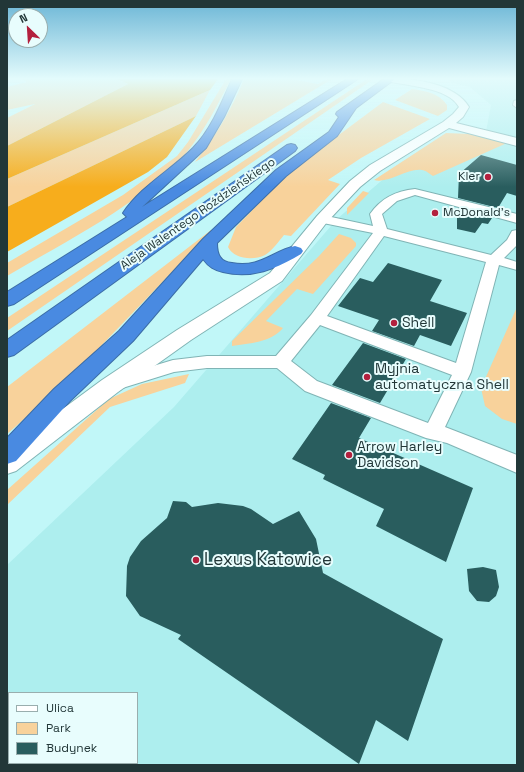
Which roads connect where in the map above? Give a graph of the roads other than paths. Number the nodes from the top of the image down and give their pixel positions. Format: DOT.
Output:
graph roads {
  1 [pos="218,115"];
  2 [pos="297,115"];
  3 [pos="339,115"];
  4 [pos="346,115"];
  5 [pos="459,115"];
  6 [pos="446,124"];
  7 [pos="517,142"];
  8 [pos="322,219"];
  9 [pos="517,219"];
  10 [pos="117,230"];
  11 [pos="381,231"];
  12 [pos="517,234"];
  13 [pos="209,242"];
  14 [pos="295,251"];
  15 [pos="493,261"];
  16 [pos="517,266"];
  17 [pos="7,300"];
  18 [pos="317,318"];
  19 [pos="7,350"];
  20 [pos="281,362"];
  21 [pos="462,372"];
  22 [pos="110,386"];
  23 [pos="432,433"];
  24 [pos="7,454"];
  25 [pos="7,464"];
  26 [pos="517,464"];
  1 -- 10 [label="highway"];
  2 -- 10 [label="highway, Aleja Walentego Roździeńskiego"];
  3 -- 19 [label="highway, Aleja Walentego Roździeńskiego"];
  4 -- 13 [label="highway"];
  5 -- 6 [label="street"];
  6 -- 7 [label="street"];
  6 -- 8 [label="street"];
  8 -- 11 [label="lane"];
  8 -- 14 [label="street"];
  9 -- 11 [label="lane"];
  10 -- 17 [label="highway, Aleja Walentego Roździeńskiego"];
  11 -- 15 [label="lane"];
  11 -- 18 [label="lane"];
  12 -- 15 [label="lane"];
  13 -- 14 [label="highway"];
  13 -- 24 [label="highway"];
  14 -- 22 [label="street"];
  15 -- 16 [label="lane"];
  15 -- 21 [label="lane"];
  18 -- 20 [label="lane"];
  18 -- 21 [label="lane"];
  20 -- 22 [label="lane"];
  20 -- 23 [label="lane"];
  21 -- 23 [label="lane"];
  22 -- 25 [label="street"];
  23 -- 26 [label="lane"];
}
